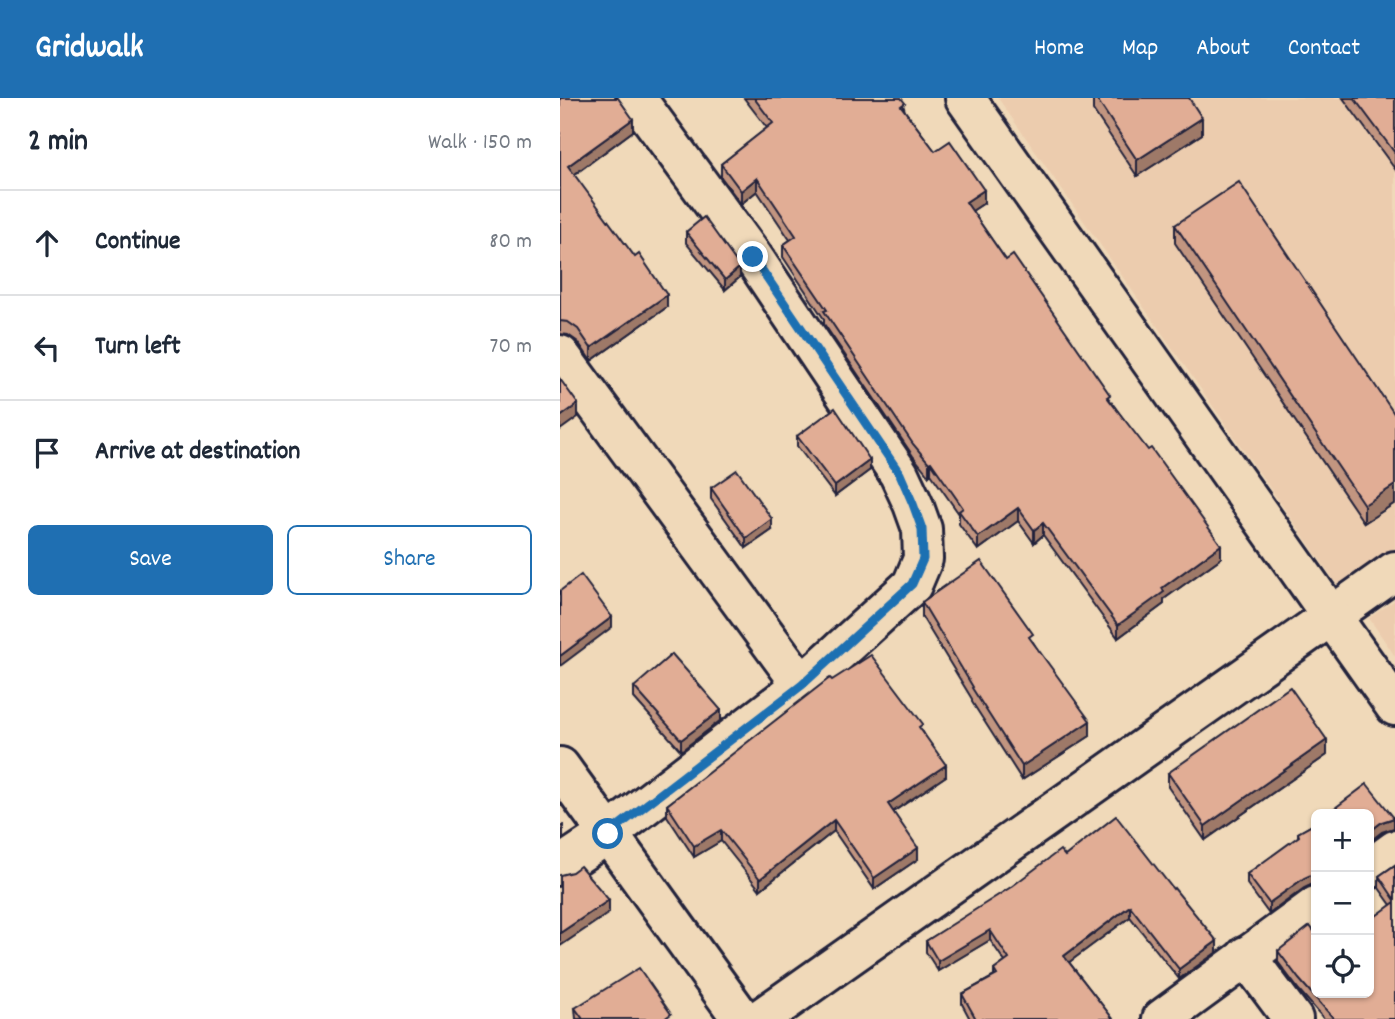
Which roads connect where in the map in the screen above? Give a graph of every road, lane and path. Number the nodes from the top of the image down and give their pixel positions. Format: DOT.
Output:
graph roads {
  1 [pos="636,98"];
  2 [pos="965,98"];
  3 [pos="560,355"];
  4 [pos="1395,571"];
  5 [pos="1331,616"];
  6 [pos="802,685"];
  7 [pos="1395,706"];
  8 [pos="560,767"];
  9 [pos="608,834"];
  10 [pos="1395,850"];
  11 [pos="1374,865"];
  12 [pos="560,866"];
  13 [pos="1311,910"];
  14 [pos="1246,956"];
  15 [pos="742,1019"];
  16 [pos="760,1019"];
  17 [pos="1162,1019"];
  18 [pos="1293,1019"];
  1 -- 6 [label="street"];
  2 -- 5 [label="street"];
  3 -- 6 [label="street"];
  4 -- 5 [label="street"];
  5 -- 7 [label="street"];
  5 -- 16 [label="street"];
  6 -- 9 [label="street"];
  8 -- 9 [label="street"];
  9 -- 12 [label="street"];
  9 -- 15 [label="street"];
  10 -- 11 [label="street"];
  13 -- 14 [label="street"];
  14 -- 17 [label="street"];
  14 -- 18 [label="street"];
}
